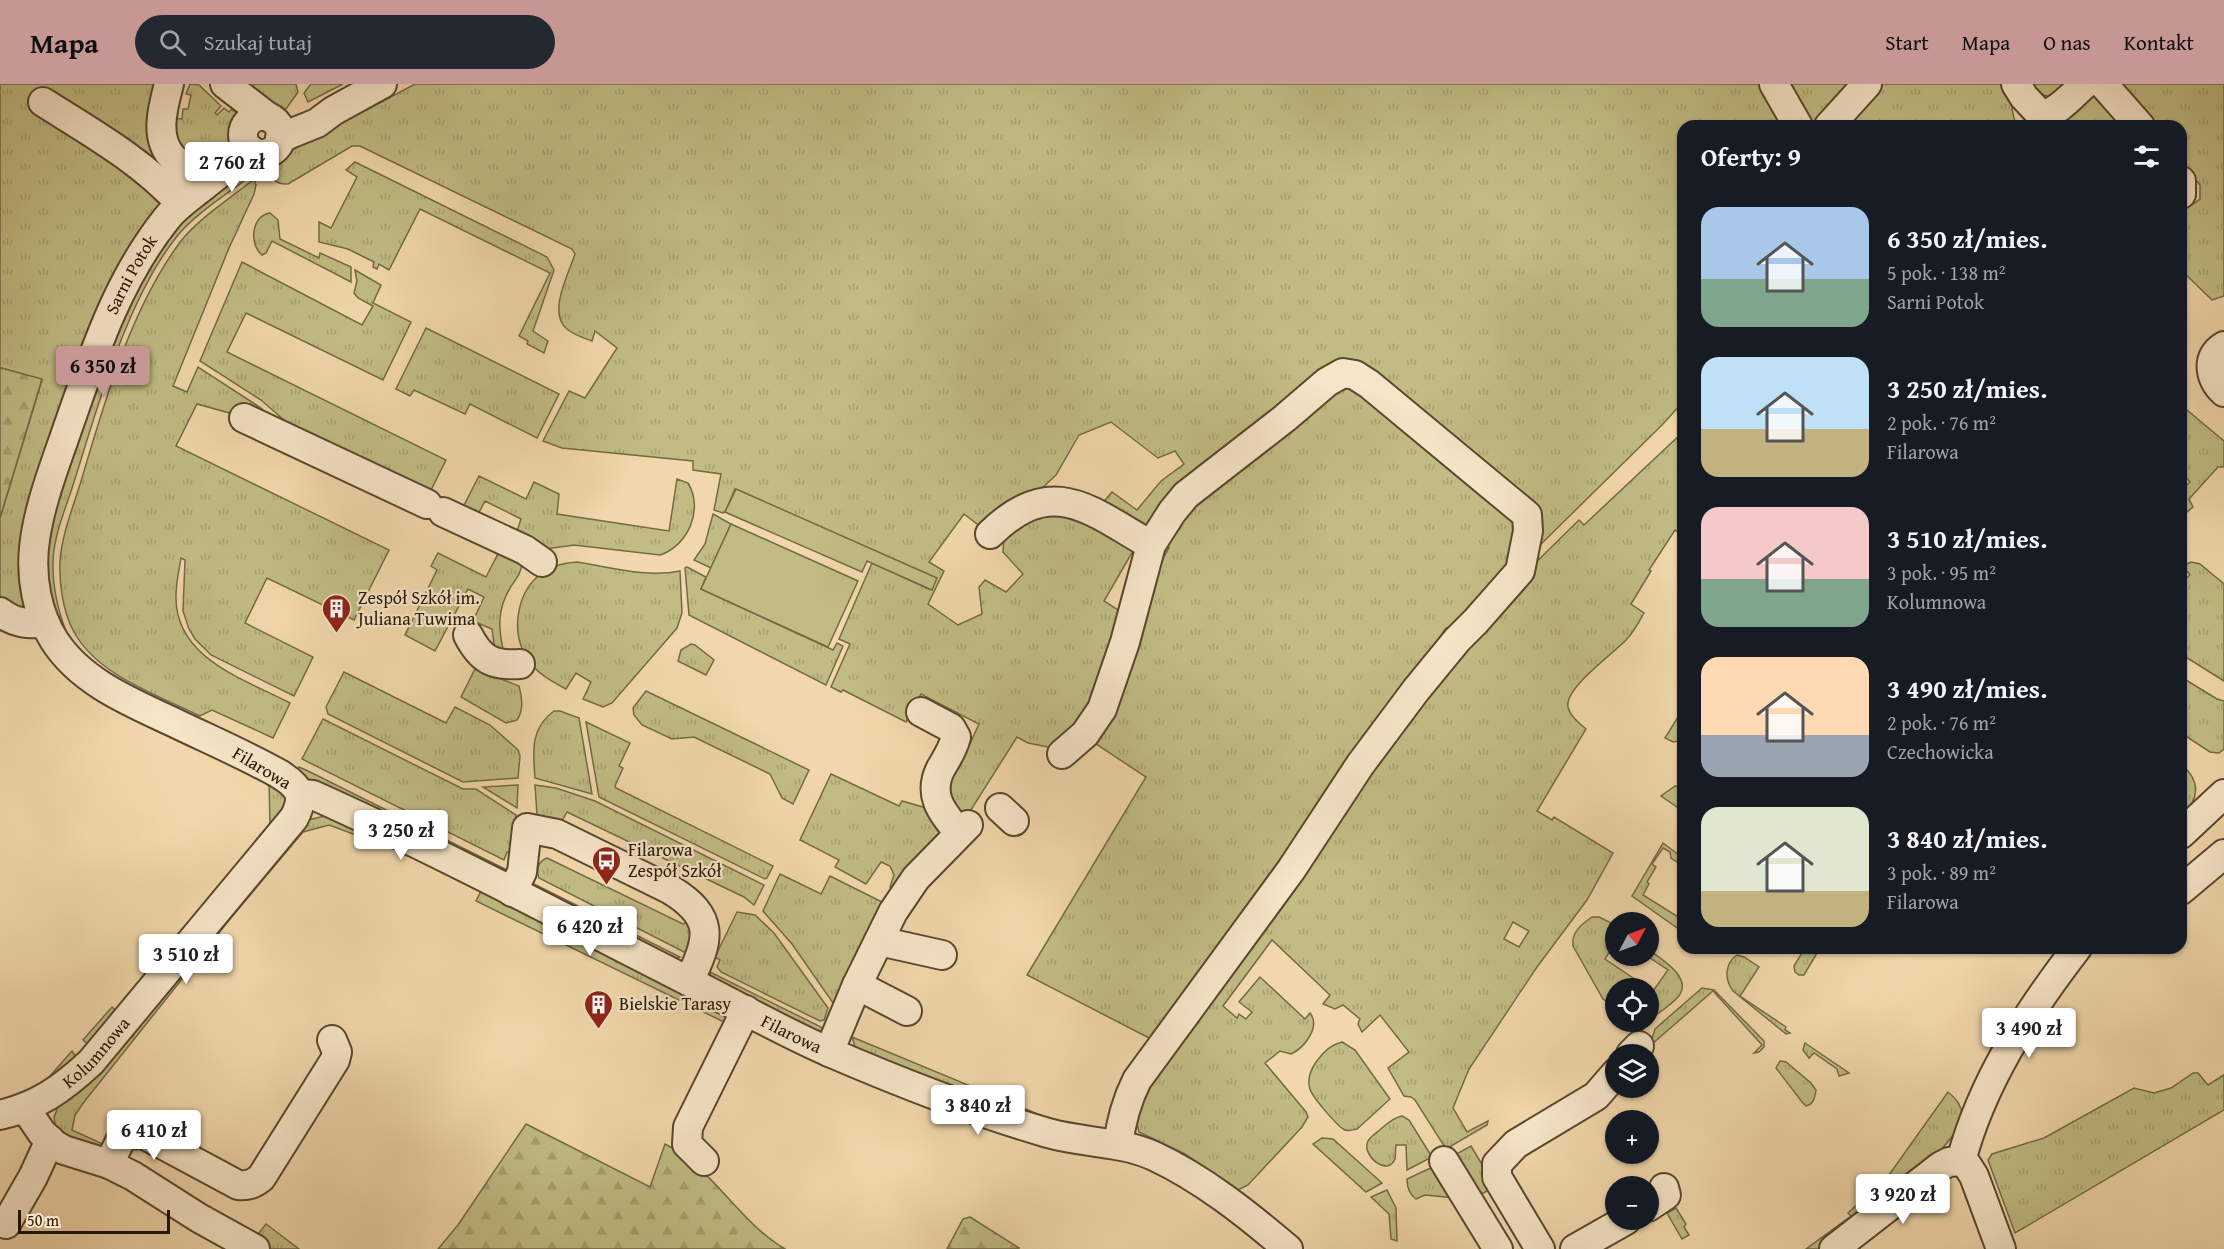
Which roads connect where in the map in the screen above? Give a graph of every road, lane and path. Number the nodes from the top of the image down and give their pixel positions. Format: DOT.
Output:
graph roads {
  1 [pos="169,84"];
  2 [pos="220,84"];
  3 [pos="225,84"];
  4 [pos="382,84"];
  5 [pos="1774,84"];
  6 [pos="1867,84"];
  7 [pos="2016,84"];
  8 [pos="2085,84"];
  9 [pos="2103,84"];
  10 [pos="43,102"];
  11 [pos="1795,120"];
  12 [pos="1835,120"];
  13 [pos="2135,120"];
  14 [pos="257,137"];
  15 [pos="203,186"];
  16 [pos="181,204"];
  17 [pos="2224,346"];
  18 [pos="2224,392"];
  19 [pos="244,418"];
  20 [pos="990,534"];
  21 [pos="1151,545"];
  22 [pos="542,562"];
  23 [pos="3,622"];
  24 [pos="45,623"];
  25 [pos="468,635"];
  26 [pos="520,664"];
  27 [pos="921,712"];
  28 [pos="1062,754"];
  29 [pos="300,794"];
  30 [pos="2219,808"];
  31 [pos="2187,830"];
  32 [pos="2224,854"];
  33 [pos="2187,885"];
  34 [pos="512,892"];
  35 [pos="879,941"];
  36 [pos="2073,954"];
  37 [pos="942,955"];
  38 [pos="689,981"];
  39 [pos="857,985"];
  40 [pos="746,1010"];
  41 [pos="907,1011"];
  42 [pos="332,1040"];
  43 [pos="829,1052"];
  44 [pos="1605,1086"];
  45 [pos="12,1112"];
  46 [pos="50,1140"];
  47 [pos="1118,1145"];
  48 [pos="704,1161"];
  49 [pos="1444,1161"];
  50 [pos="1961,1161"];
  51 [pos="109,1164"];
  52 [pos="6,1224"];
  53 [pos="1608,1230"];
  54 [pos="1273,1245"];
  55 [pos="255,1249"];
  56 [pos="1498,1249"];
  57 [pos="1540,1249"];
  58 [pos="1575,1249"];
  59 [pos="1834,1249"];
  60 [pos="2001,1249"];
  1 -- 15 [label="street"];
  2 -- 14 [label="street"];
  3 -- 14 [label="street"];
  4 -- 14 [label="street, Sarni Potok"];
  5 -- 11 [label="street"];
  6 -- 12 [label="street"];
  7 -- 8 [label="street"];
  9 -- 13 [label="street"];
  10 -- 16 [label="street"];
  14 -- 15 [label="street, Sarni Potok"];
  15 -- 16 [label="street, Sarni Potok"];
  16 -- 24 [label="street, Sarni Potok"];
  17 -- 18 [label="street"];
  19 -- 22 [label="street"];
  20 -- 21 [label="street"];
  21 -- 28 [label="street"];
  21 -- 47 [label="street"];
  23 -- 24 [label="street"];
  24 -- 29 [label="street, Filarowa"];
  25 -- 26 [label="street"];
  27 -- 35 [label="street"];
  29 -- 34 [label="street, Filarowa"];
  29 -- 45 [label="street, Kolumnowa"];
  30 -- 31 [label="street"];
  32 -- 33 [label="street"];
  34 -- 38 [label="street, Filarowa"];
  34 -- 38 [label="street"];
  35 -- 37 [label="street"];
  35 -- 39 [label="street"];
  36 -- 50 [label="street"];
  38 -- 40 [label="street, Filarowa"];
  39 -- 41 [label="street"];
  39 -- 43 [label="street"];
  40 -- 43 [label="street, Filarowa"];
  40 -- 48 [label="street"];
  42 -- 51 [label="street"];
  43 -- 47 [label="street, Filarowa"];
  44 -- 57 [label="street"];
  45 -- 46 [label="street"];
  46 -- 51 [label="street"];
  46 -- 52 [label="street"];
  47 -- 54 [label="street, Filarowa"];
  49 -- 56 [label="street"];
  50 -- 59 [label="street"];
  50 -- 60 [label="street"];
  51 -- 55 [label="street"];
  53 -- 58 [label="street"];
}
